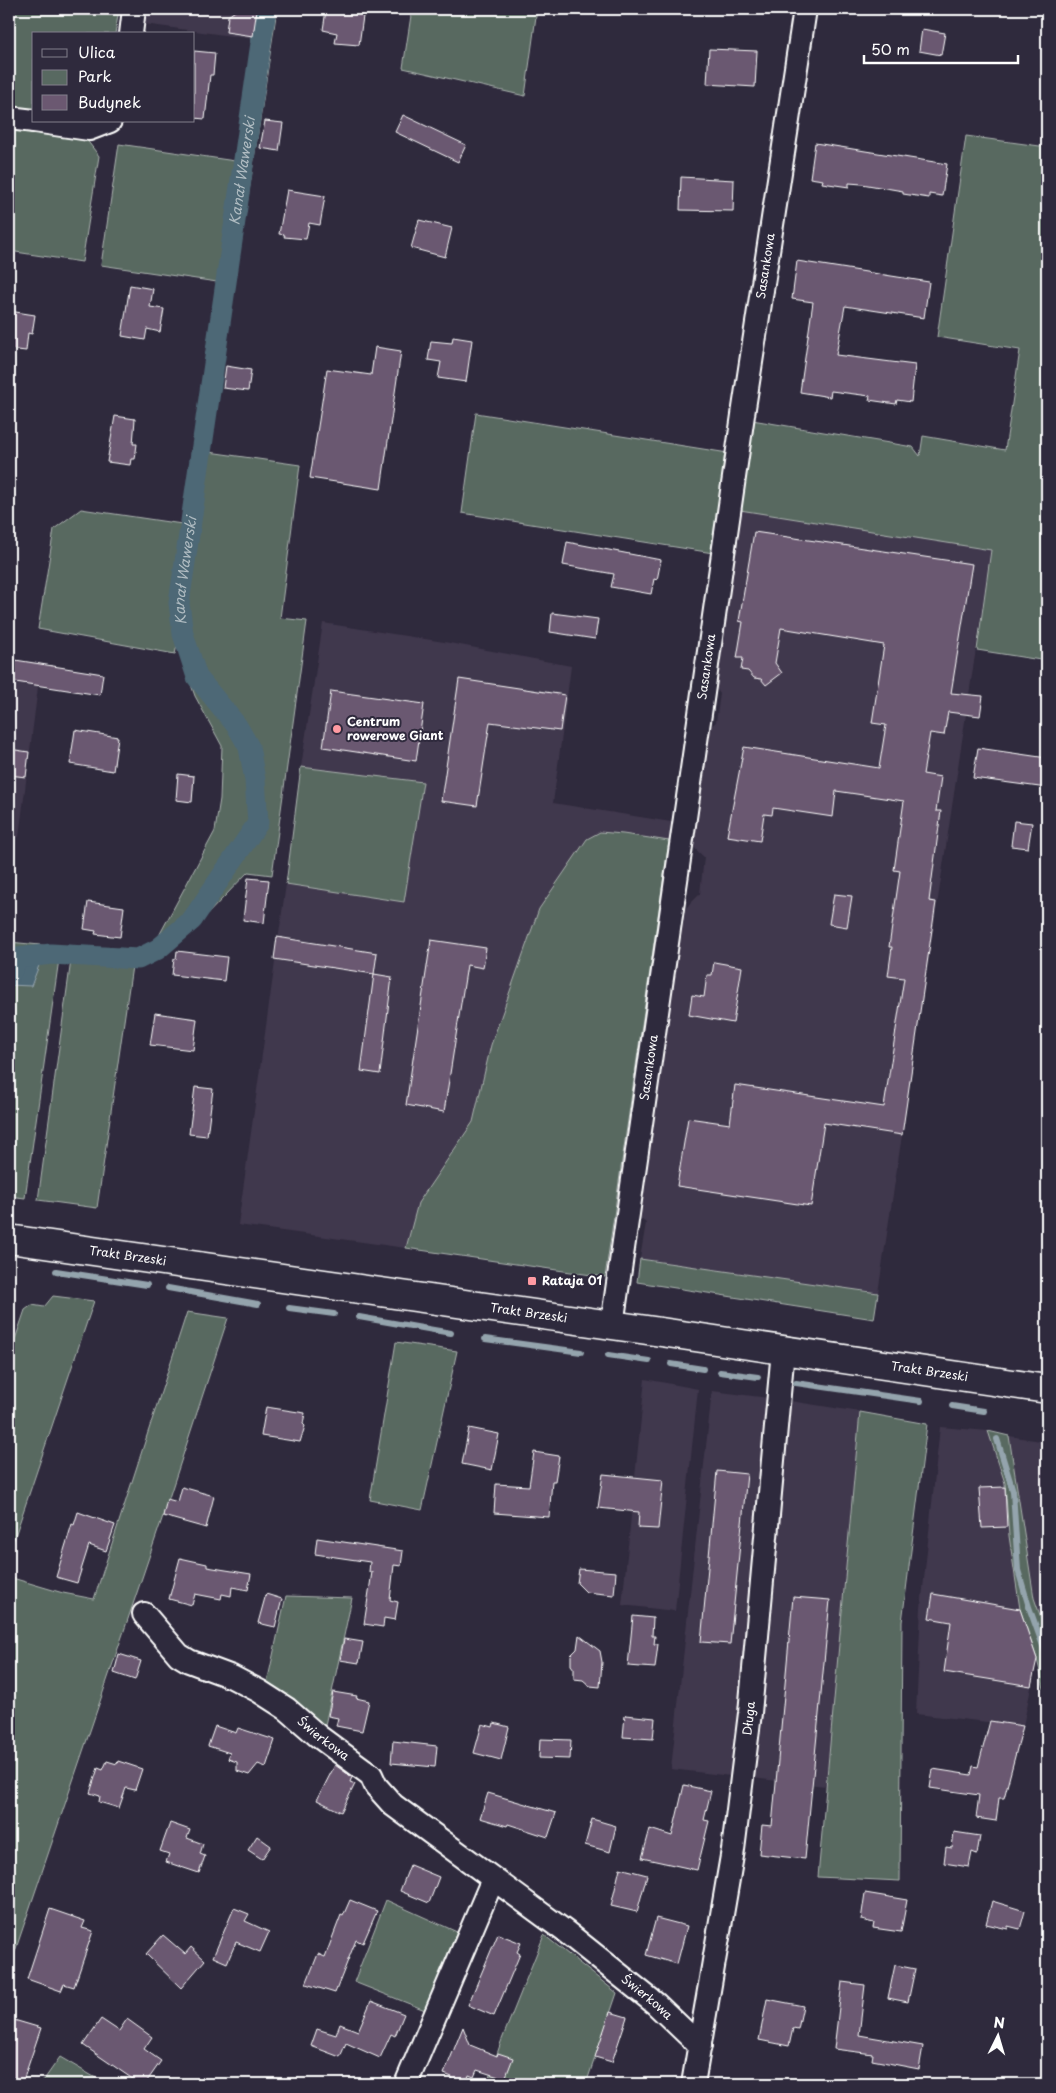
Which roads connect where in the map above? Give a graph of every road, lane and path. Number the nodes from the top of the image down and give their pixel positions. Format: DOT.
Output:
graph roads {
  1 [pos="134,9"];
  2 [pos="805,9"];
  3 [pos="131,32"];
  4 [pos="9,118"];
  5 [pos="32,121"];
  6 [pos="41,122"];
  7 [pos="108,122"];
  8 [pos="9,1239"];
  9 [pos="612,1325"];
  10 [pos="783,1350"];
  11 [pos="1047,1389"];
  12 [pos="144,1614"];
  13 [pos="493,1879"];
  14 [pos="700,2046"];
  15 [pos="406,2084"];
  16 [pos="693,2084"];
  1 -- 3 [label="street"];
  2 -- 9 [label="street, Sasankowa"];
  4 -- 5 [label="street"];
  6 -- 7 [label="street"];
  8 -- 9 [label="main road, Trakt Brzeski"];
  9 -- 10 [label="main road, Trakt Brzeski"];
  10 -- 11 [label="main road, Trakt Brzeski"];
  10 -- 14 [label="street, Długa"];
  12 -- 13 [label="street, Świerkowa"];
  13 -- 14 [label="street, Świerkowa"];
  13 -- 15 [label="street"];
  14 -- 16 [label="street, Długa"];
}
